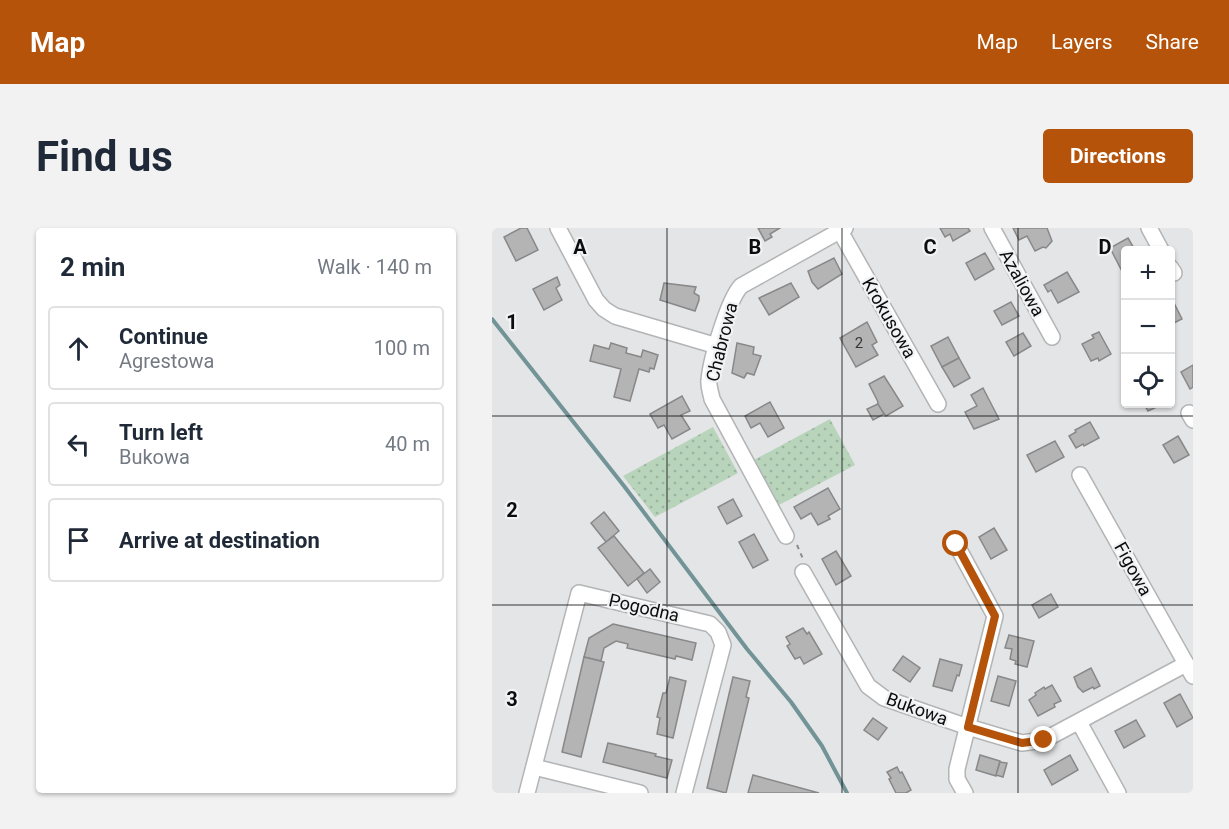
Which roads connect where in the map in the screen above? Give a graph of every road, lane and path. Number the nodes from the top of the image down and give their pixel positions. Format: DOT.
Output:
graph roads {
  1 [pos="558,228"];
  2 [pos="992,228"];
  3 [pos="1149,228"];
  4 [pos="842,229"];
  5 [pos="1159,246"];
  6 [pos="1052,337"];
  7 [pos="717,346"];
  8 [pos="938,404"];
  9 [pos="1080,475"];
  10 [pos="786,537"];
  11 [pos="956,544"];
  12 [pos="803,572"];
  13 [pos="1190,670"];
  14 [pos="1079,722"];
  15 [pos="968,727"];
  16 [pos="534,767"];
  17 [pos="527,793"];
  18 [pos="640,793"];
  19 [pos="684,793"];
  20 [pos="965,793"];
  21 [pos="1118,793"];
  1 -- 7 [label="street"];
  2 -- 6 [label="street, Azaliowa"];
  3 -- 5 [label="street"];
  4 -- 7 [label="street, Chabrowa"];
  4 -- 8 [label="street, Krokusowa"];
  7 -- 10 [label="street, Chabrowa"];
  9 -- 13 [label="street, Figowa"];
  11 -- 15 [label="street"];
  12 -- 15 [label="street, Bukowa"];
  13 -- 14 [label="street, Bukowa"];
  14 -- 15 [label="street, Bukowa"];
  14 -- 21 [label="street"];
  15 -- 20 [label="street"];
  16 -- 17 [label="street, Pogodna"];
  16 -- 18 [label="street"];
  16 -- 19 [label="street, Pogodna"];
}
